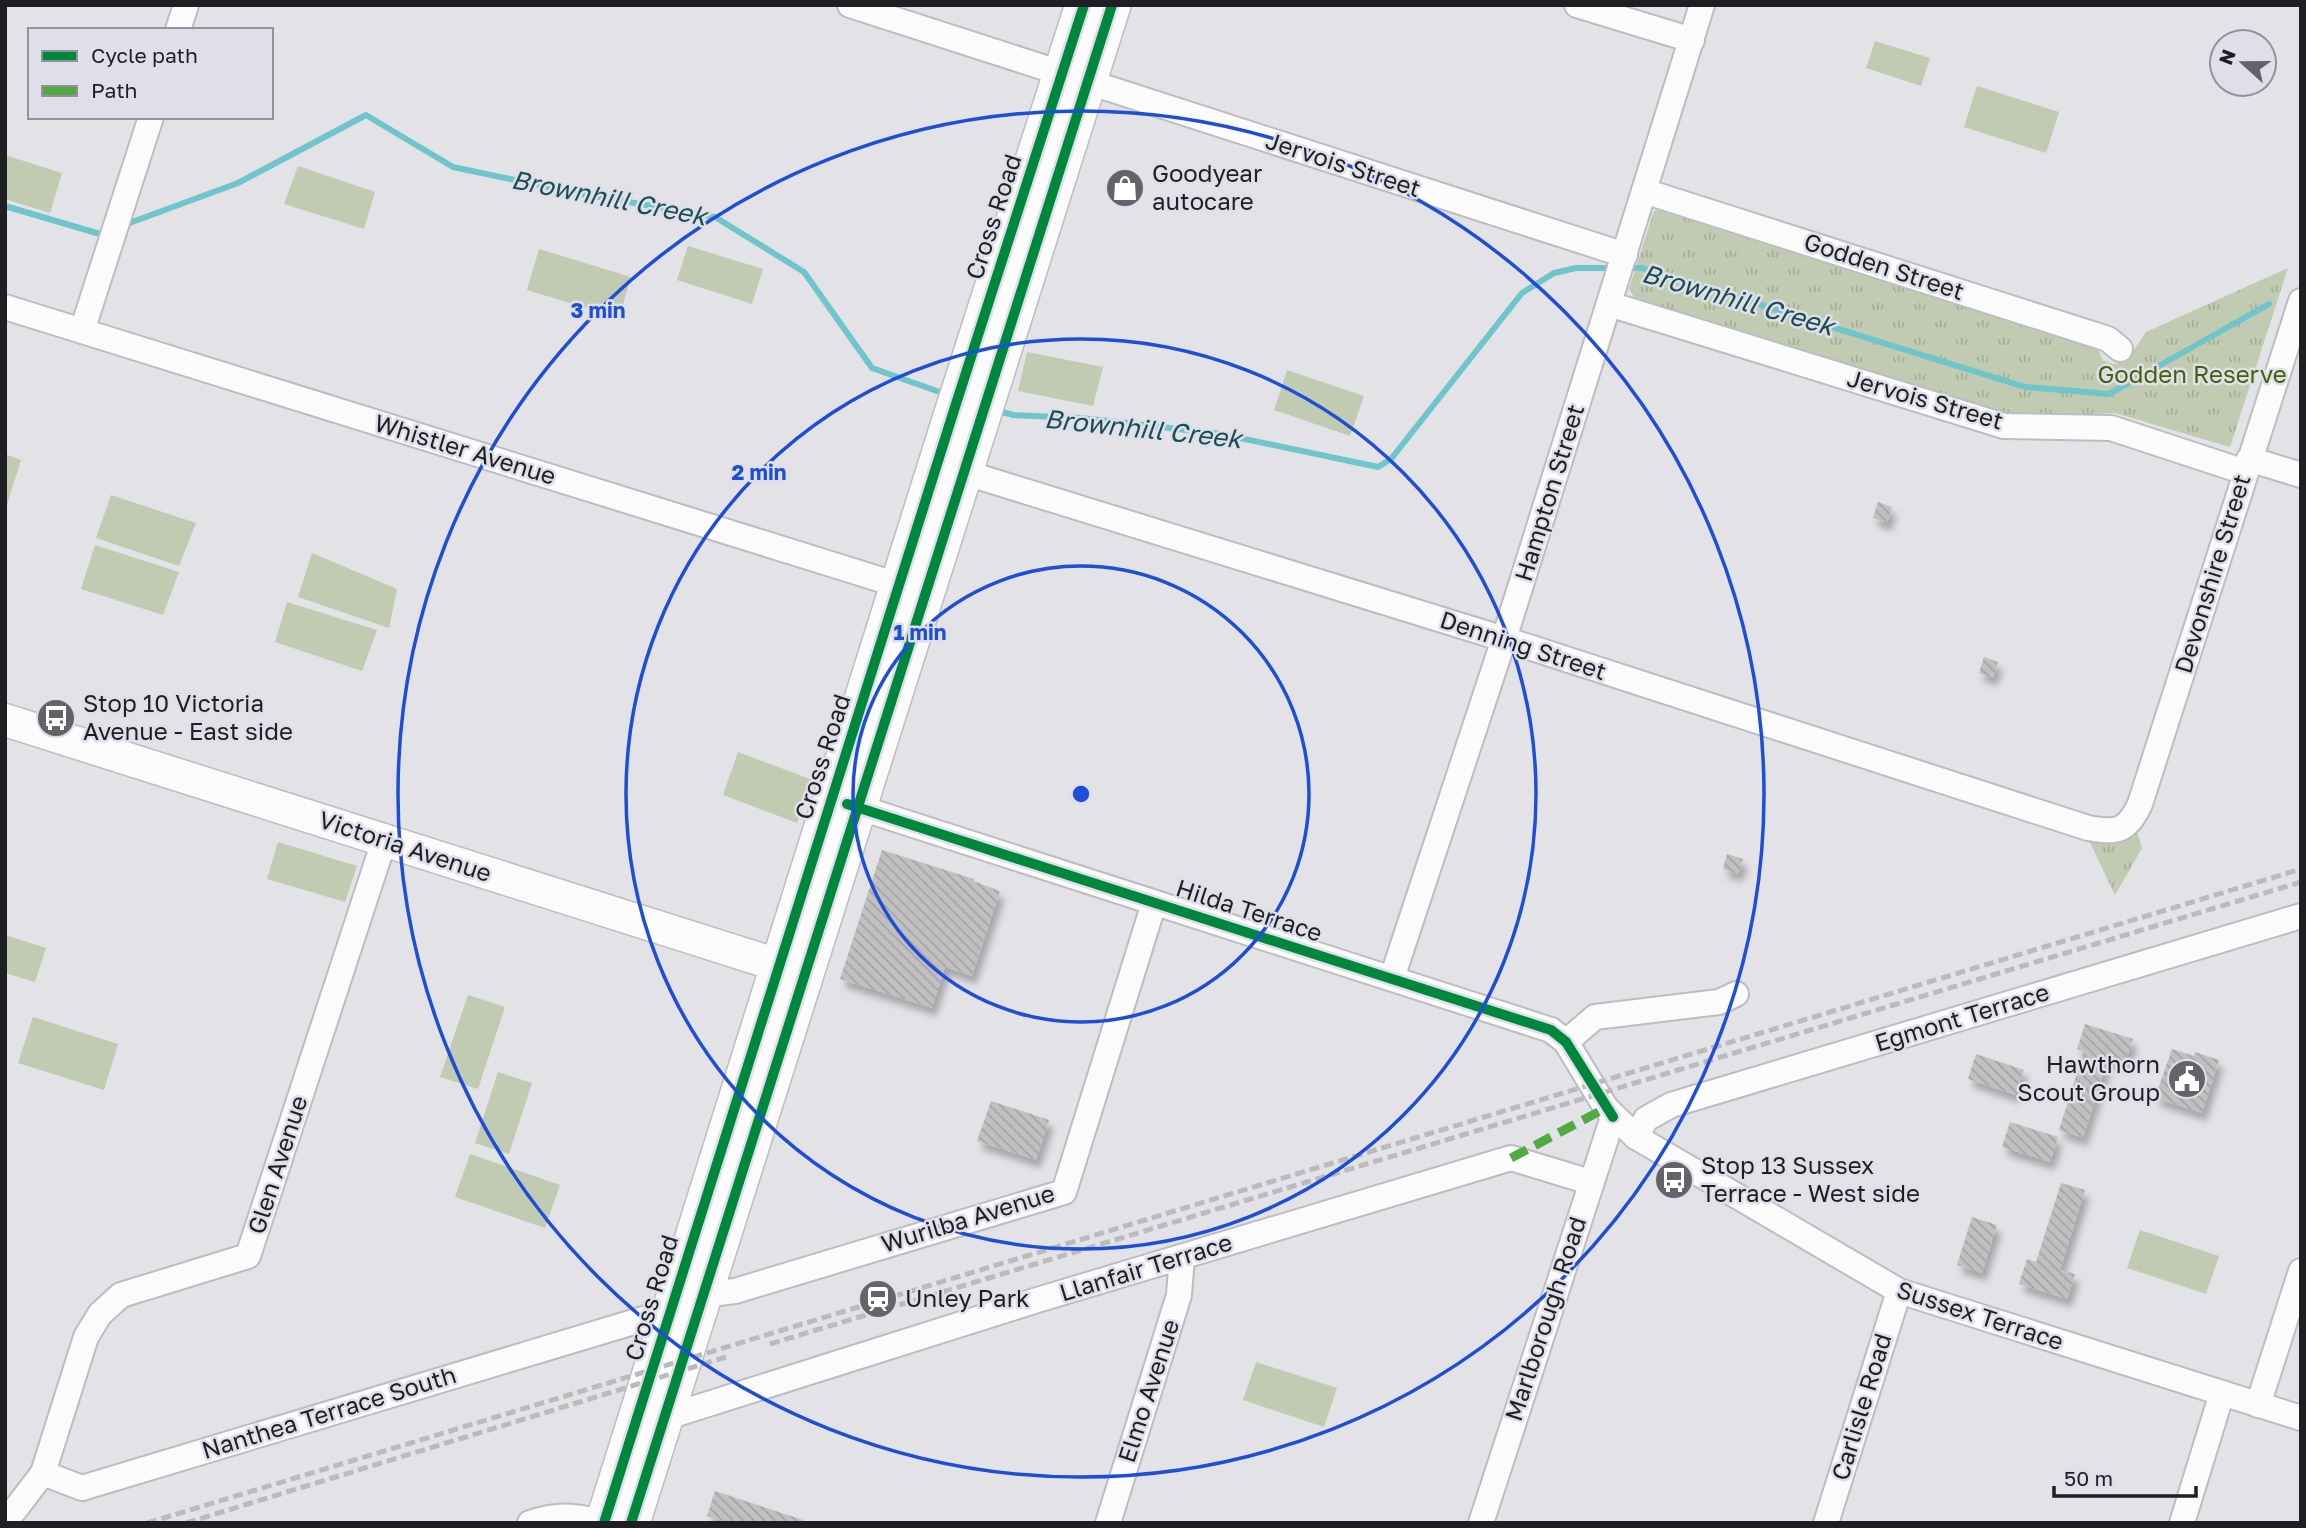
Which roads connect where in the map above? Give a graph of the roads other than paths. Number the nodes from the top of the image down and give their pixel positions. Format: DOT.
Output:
graph roads {
  1 [pos="186,5"];
  2 [pos="850,5"];
  3 [pos="1084,5"];
  4 [pos="1112,5"];
  5 [pos="1577,5"];
  6 [pos="1702,5"];
  7 [pos="179,28"];
  8 [pos="1692,40"];
  9 [pos="1074,79"];
  10 [pos="150,119"];
  11 [pos="1644,191"];
  12 [pos="1622,263"];
  13 [pos="2301,301"];
  14 [pos="1609,304"];
  15 [pos="5,307"];
  16 [pos="82,331"];
  17 [pos="2120,349"];
  18 [pos="2247,465"];
  19 [pos="950,468"];
  20 [pos="2301,475"];
  21 [pos="913,589"];
  22 [pos="1504,639"];
  23 [pos="5,720"];
  24 [pos="845,803"];
  25 [pos="2108,832"];
  26 [pos="384,841"];
  27 [pos="1154,903"];
  28 [pos="2301,916"];
  29 [pos="792,969"];
  30 [pos="1392,978"];
  31 [pos="1736,994"];
  32 [pos="1566,1042"];
  33 [pos="1613,1117"];
  34 [pos="1636,1137"];
  35 [pos="1590,1182"];
  36 [pos="1182,1257"];
  37 [pos="2301,1270"];
  38 [pos="705,1289"];
  39 [pos="1899,1291"];
  40 [pos="670,1311"];
  41 [pos="2222,1393"];
  42 [pos="2258,1405"];
  43 [pos="664,1418"];
  44 [pos="2301,1418"];
  45 [pos="43,1473"];
  46 [pos="5,1514"];
  47 [pos="604,1522"];
  48 [pos="530,1523"];
  49 [pos="631,1523"];
  50 [pos="1108,1523"];
  51 [pos="1481,1523"];
  52 [pos="1826,1523"];
  53 [pos="2182,1523"];
  1 -- 7 [label="street"];
  2 -- 9 [label="street, Jervois Street"];
  3 -- 9 [label="highway, Cross Road"];
  4 -- 9 [label="highway, Cross Road"];
  5 -- 8 [label="street"];
  6 -- 8 [label="street, Hampton Street"];
  8 -- 11 [label="street, Hampton Street"];
  9 -- 12 [label="street, Jervois Street"];
  9 -- 19 [label="highway, Cross Road"];
  10 -- 16 [label="street"];
  11 -- 12 [label="street, Hampton Street"];
  11 -- 17 [label="street, Godden Street"];
  12 -- 14 [label="street, Hampton Street"];
  13 -- 18 [label="street, Devonshire Street"];
  14 -- 18 [label="street, Jervois Street"];
  14 -- 22 [label="street, Hampton Street"];
  15 -- 16 [label="street, Whistler Avenue"];
  16 -- 21 [label="street, Whistler Avenue"];
  18 -- 20 [label="street, Jervois Street"];
  18 -- 25 [label="street, Devonshire Street"];
  19 -- 21 [label="highway, Cross Road"];
  19 -- 22 [label="street, Denning Street"];
  21 -- 24 [label="highway, Cross Road"];
  22 -- 25 [label="street, Denning Street"];
  22 -- 30 [label="street, Hampton Street"];
  23 -- 26 [label="main road, Victoria Avenue"];
  24 -- 27 [label="street, Hilda Terrace"];
  24 -- 29 [label="highway, Cross Road"];
  26 -- 29 [label="main road, Victoria Avenue"];
  26 -- 45 [label="street, Glen Avenue"];
  27 -- 30 [label="street, Hilda Terrace"];
  27 -- 38 [label="street, Wurilba Avenue"];
  28 -- 34 [label="street, Egmont Terrace"];
  29 -- 38 [label="highway, Cross Road"];
  29 -- 40 [label="highway, Cross Road"];
  30 -- 32 [label="street, Hilda Terrace"];
  31 -- 32 [label="street"];
  32 -- 33 [label="street, Hilda Terrace"];
  33 -- 34 [label="street, Sussex Terrace"];
  33 -- 35 [label="street, Marlborough Road"];
  34 -- 39 [label="street, Sussex Terrace"];
  35 -- 36 [label="street, Llanfair Terrace"];
  35 -- 51 [label="street, Marlborough Road"];
  36 -- 43 [label="street, Llanfair Terrace"];
  36 -- 50 [label="street, Elmo Avenue"];
  37 -- 42 [label="street"];
  38 -- 43 [label="highway, Cross Road"];
  39 -- 41 [label="street, Sussex Terrace"];
  39 -- 52 [label="street, Carlisle Road"];
  40 -- 45 [label="street, Nanthea Terrace South"];
  40 -- 47 [label="highway, Cross Road"];
  41 -- 42 [label="street, Sussex Terrace"];
  41 -- 53 [label="street"];
  42 -- 44 [label="street, Sussex Terrace"];
  43 -- 49 [label="highway, Cross Road"];
  45 -- 46 [label="street"];
  47 -- 48 [label="street"];
}
